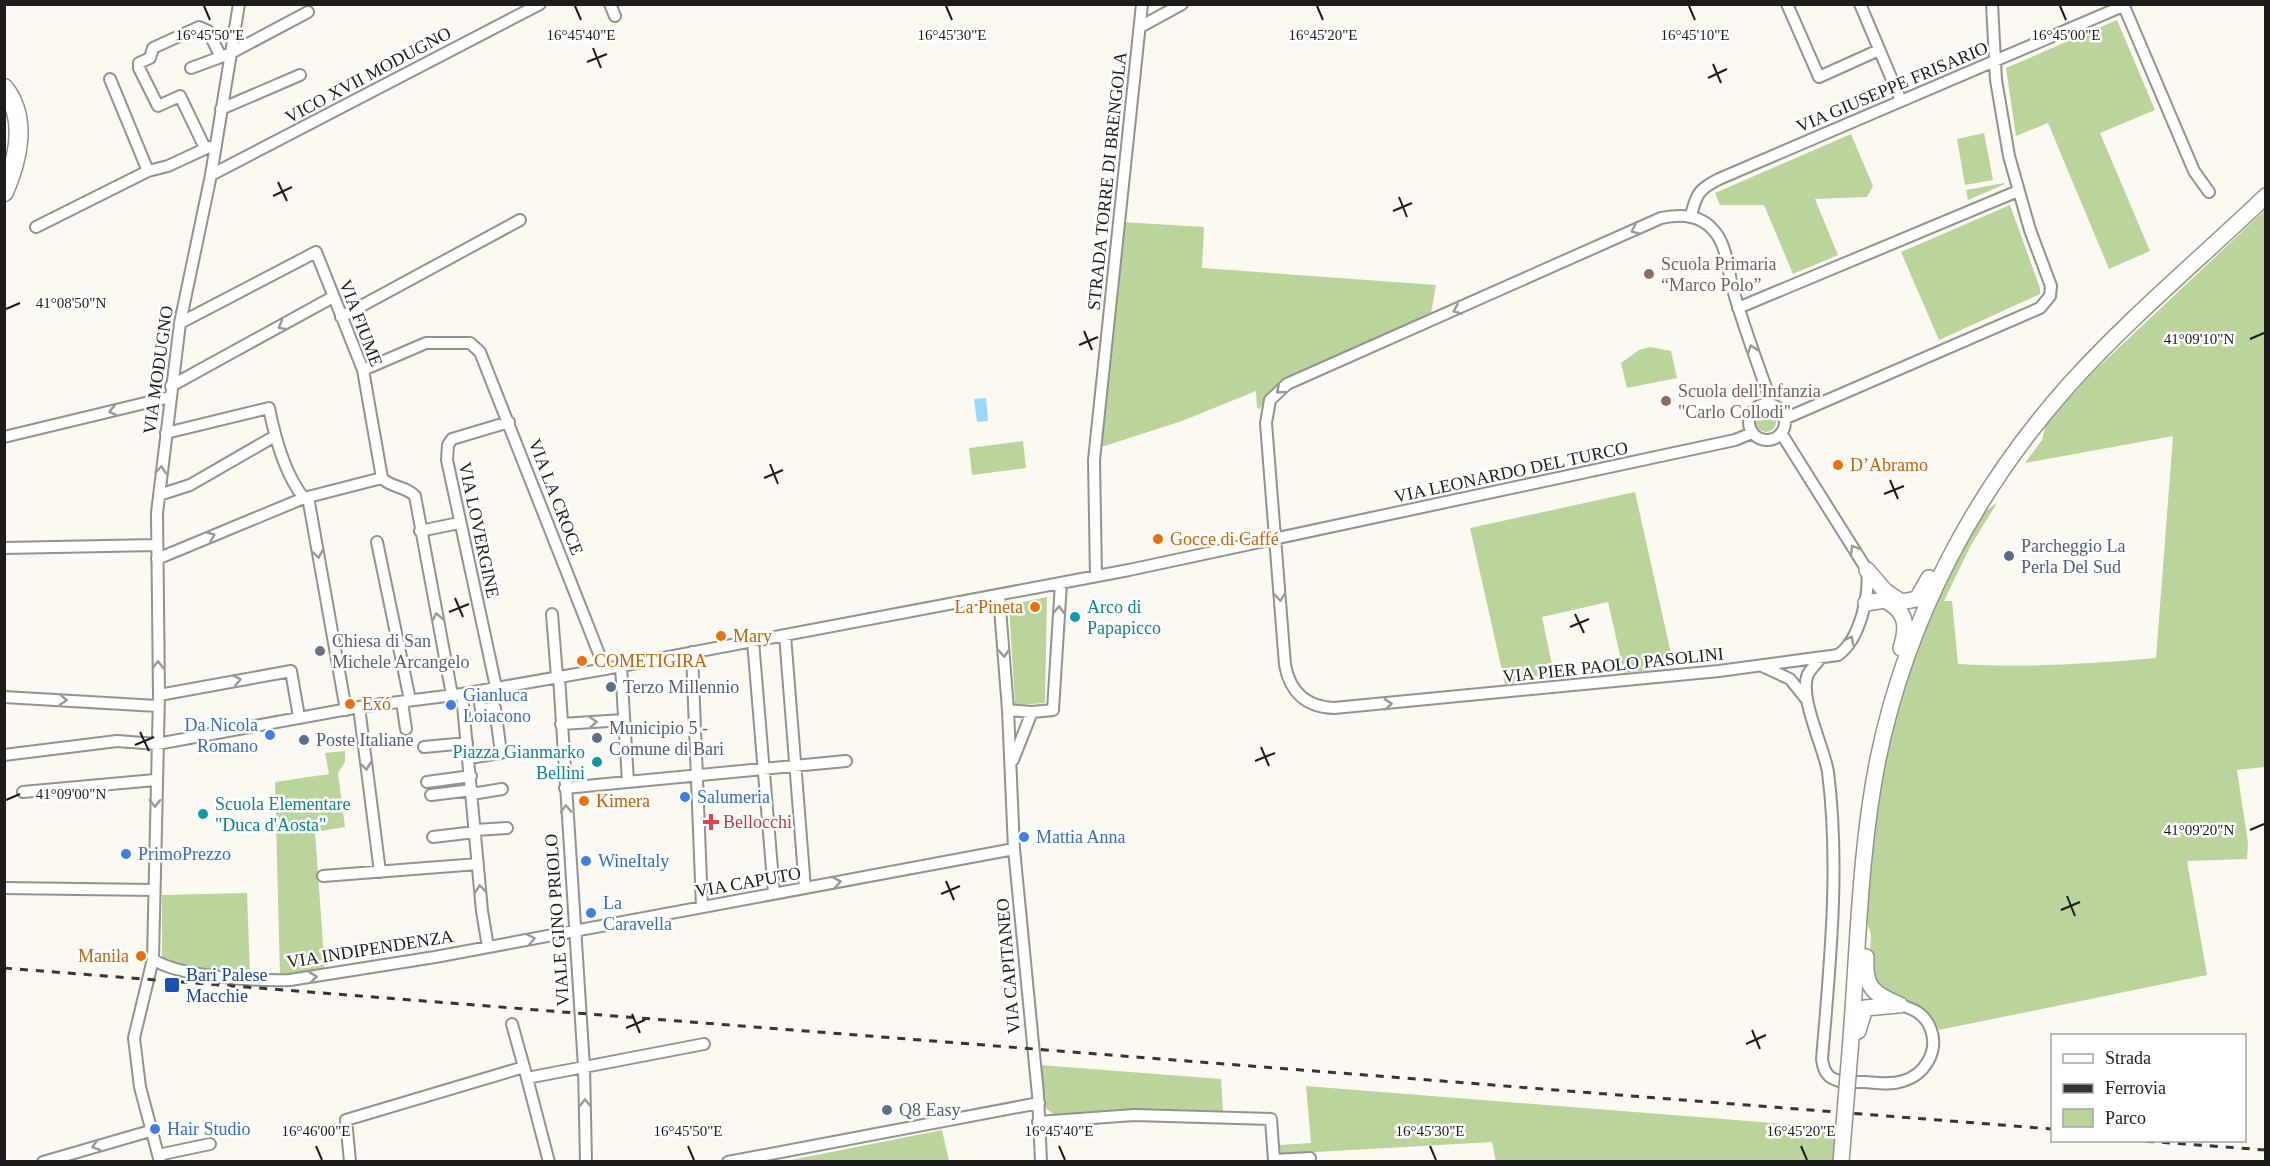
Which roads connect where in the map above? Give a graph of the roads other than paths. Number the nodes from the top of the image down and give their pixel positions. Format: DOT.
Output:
graph roads {
  1 [pos="239,4"];
  2 [pos="540,4"];
  3 [pos="610,4"];
  4 [pos="1142,4"];
  5 [pos="1182,4"];
  6 [pos="1787,4"];
  7 [pos="1860,4"];
  8 [pos="1992,4"];
  9 [pos="2123,5"];
  10 [pos="308,12"];
  11 [pos="615,16"];
  12 [pos="1140,27"];
  13 [pos="1880,50"];
  14 [pos="225,56"];
  15 [pos="1995,60"];
  16 [pos="191,68"];
  17 [pos="300,75"];
  18 [pos="110,79"];
  19 [pos="4,88"];
  20 [pos="1901,101"];
  21 [pos="222,109"];
  22 [pos="216,145"];
  23 [pos="205,148"];
  24 [pos="148,171"];
  25 [pos="211,175"];
  26 [pos="7,183"];
  27 [pos="2018,190"];
  28 [pos="2209,192"];
  29 [pos="2262,199"];
  30 [pos="1691,216"];
  31 [pos="520,220"];
  32 [pos="36,227"];
  33 [pos="333,297"];
  34 [pos="1738,308"];
  35 [pos="341,317"];
  36 [pos="180,323"];
  37 [pos="363,370"];
  38 [pos="171,392"];
  39 [pos="1768,405"];
  40 [pos="1784,419"];
  41 [pos="509,422"];
  42 [pos="166,433"];
  43 [pos="1752,433"];
  44 [pos="1781,433"];
  45 [pos="275,436"];
  46 [pos="4,437"];
  47 [pos="382,478"];
  48 [pos="159,495"];
  49 [pos="306,497"];
  50 [pos="459,523"];
  51 [pos="420,531"];
  52 [pos="1275,538"];
  53 [pos="377,542"];
  54 [pos="156,545"];
  55 [pos="4,548"];
  56 [pos="157,559"];
  57 [pos="1945,566"];
  58 [pos="1867,570"];
  59 [pos="1096,576"];
  60 [pos="1061,583"];
  61 [pos="999,595"];
  62 [pos="1866,603"];
  63 [pos="552,614"];
  64 [pos="785,635"];
  65 [pos="753,641"];
  66 [pos="692,652"];
  67 [pos="1819,660"];
  68 [pos="621,666"];
  69 [pos="1762,666"];
  70 [pos="605,669"];
  71 [pos="558,677"];
  72 [pos="496,687"];
  73 [pos="1897,687"];
  74 [pos="478,691"];
  75 [pos="457,694"];
  76 [pos="4,697"];
  77 [pos="158,701"];
  78 [pos="406,701"];
  79 [pos="1808,702"];
  80 [pos="359,708"];
  81 [pos="346,710"];
  82 [pos="1008,710"];
  83 [pos="1032,712"];
  84 [pos="300,717"];
  85 [pos="624,720"];
  86 [pos="561,724"];
  87 [pos="406,729"];
  88 [pos="467,742"];
  89 [pos="157,744"];
  90 [pos="424,747"];
  91 [pos="4,755"];
  92 [pos="469,758"];
  93 [pos="846,761"];
  94 [pos="795,766"];
  95 [pos="1011,766"];
  96 [pos="764,769"];
  97 [pos="697,775"];
  98 [pos="471,776"];
  99 [pos="155,780"];
  100 [pos="428,782"];
  101 [pos="628,782"];
  102 [pos="565,788"];
  103 [pos="502,789"];
  104 [pos="23,792"];
  105 [pos="472,792"];
  106 [pos="430,795"];
  107 [pos="507,828"];
  108 [pos="475,831"];
  109 [pos="433,837"];
  110 [pos="1014,849"];
  111 [pos="478,864"];
  112 [pos="380,872"];
  113 [pos="323,876"];
  114 [pos="4,888"];
  115 [pos="805,888"];
  116 [pos="154,890"];
  117 [pos="774,893"];
  118 [pos="702,907"];
  119 [pos="1860,920"];
  120 [pos="573,930"];
  121 [pos="488,947"];
  122 [pos="153,959"];
  123 [pos="1900,1005"];
  124 [pos="512,1024"];
  125 [pos="704,1044"];
  126 [pos="1850,1047"];
  127 [pos="584,1067"];
  128 [pos="522,1071"];
  129 [pos="1039,1103"];
  130 [pos="1038,1122"];
  131 [pos="150,1131"];
  132 [pos="210,1144"];
  133 [pos="159,1158"];
  134 [pos="1310,1158"];
  135 [pos="43,1161"];
  136 [pos="350,1161"];
  137 [pos="549,1161"];
  138 [pos="586,1161"];
  139 [pos="728,1161"];
  140 [pos="1041,1161"];
  141 [pos="1841,1161"];
  1 -- 14 [label="street, VIA MODUGNO"];
  2 -- 25 [label="street, VICO XVII MODUGNO"];
  3 -- 11 [label="street"];
  4 -- 12 [label="street, STRADA TORRE DI BRENGOLA"];
  5 -- 12 [label="street"];
  6 -- 13 [label="street"];
  7 -- 13 [label="street"];
  8 -- 15 [label="street"];
  9 -- 15 [label="street, VIA GIUSEPPE FRISARIO"];
  9 -- 28 [label="street"];
  10 -- 14 [label="street"];
  12 -- 59 [label="street, STRADA TORRE DI BRENGOLA"];
  13 -- 20 [label="street"];
  14 -- 16 [label="street"];
  14 -- 21 [label="street, VIA MODUGNO"];
  14 -- 23 [label="street"];
  15 -- 20 [label="street, VIA GIUSEPPE FRISARIO"];
  15 -- 27 [label="street"];
  17 -- 21 [label="street"];
  18 -- 24 [label="street"];
  19 -- 26 [label="highway"];
  20 -- 30 [label="street, VIA GIUSEPPE FRISARIO"];
  21 -- 22 [label="street, VIA MODUGNO"];
  22 -- 23 [label="street"];
  22 -- 25 [label="street, VIA MODUGNO"];
  23 -- 24 [label="street"];
  24 -- 32 [label="street"];
  25 -- 36 [label="street, VIA MODUGNO"];
  27 -- 34 [label="street"];
  27 -- 40 [label="street"];
  29 -- 57 [label="main road"];
  30 -- 34 [label="street"];
  30 -- 52 [label="street, VIA PIER PAOLO PASOLINI, one-way"];
  31 -- 35 [label="street"];
  33 -- 35 [label="street, VIA FIUME"];
  33 -- 36 [label="street, VIA FIUME"];
  33 -- 38 [label="street, one-way"];
  39 -- 34 [label="street, one-way"];
  35 -- 37 [label="street, VIA FIUME"];
  36 -- 38 [label="street, VIA MODUGNO"];
  37 -- 41 [label="street, VIA LA CROCE"];
  37 -- 47 [label="street, VIA FIUME"];
  38 -- 42 [label="street, VIA MODUGNO"];
  38 -- 46 [label="street, one-way"];
  39 -- 40 [label="street"];
  39 -- 43 [label="street"];
  40 -- 44 [label="street"];
  41 -- 50 [label="street, VIA LOVERGINE"];
  41 -- 70 [label="street, VIA LA CROCE"];
  42 -- 45 [label="street"];
  48 -- 42 [label="street, VIA MODUGNO, one-way"];
  43 -- 44 [label="street"];
  43 -- 52 [label="street, VIA LEONARDO DEL TURCO"];
  58 -- 44 [label="street, one-way"];
  45 -- 48 [label="street"];
  45 -- 49 [label="street"];
  47 -- 49 [label="street"];
  47 -- 51 [label="street"];
  48 -- 54 [label="street, VIA MODUGNO"];
  56 -- 49 [label="street, one-way"];
  49 -- 81 [label="street, one-way"];
  50 -- 51 [label="street"];
  50 -- 72 [label="street, VIA LOVERGINE"];
  75 -- 51 [label="street, one-way"];
  52 -- 59 [label="street, VIA LEONARDO DEL TURCO"];
  52 -- 69 [label="street, VIA PIER PAOLO PASOLINI, one-way"];
  53 -- 78 [label="street"];
  54 -- 55 [label="street"];
  54 -- 56 [label="street, VIA MODUGNO"];
  77 -- 56 [label="street, VIA MODUGNO, one-way"];
  57 -- 58 [label="main road"];
  57 -- 73 [label="main road"];
  58 -- 62 [label="street, VIA PIER PAOLO PASOLINI"];
  59 -- 60 [label="street, VIA LEONARDO DEL TURCO"];
  60 -- 61 [label="street, VIA LEONARDO DEL TURCO"];
  83 -- 60 [label="street, one-way"];
  61 -- 64 [label="street, VIA LEONARDO DEL TURCO"];
  61 -- 82 [label="street, VIA CAPITANEO, one-way"];
  67 -- 62 [label="street, VIA PIER PAOLO PASOLINI, one-way"];
  62 -- 73 [label="main road"];
  63 -- 71 [label="street, VIALE GINO PRIOLO"];
  64 -- 65 [label="street, VIA LEONARDO DEL TURCO"];
  64 -- 94 [label="street"];
  65 -- 66 [label="street, VIA LEONARDO DEL TURCO"];
  65 -- 96 [label="street"];
  66 -- 68 [label="street, VIA LEONARDO DEL TURCO"];
  66 -- 97 [label="street"];
  67 -- 69 [label="street, VIA PIER PAOLO PASOLINI"];
  67 -- 79 [label="street"];
  68 -- 70 [label="street, VIA LEONARDO DEL TURCO"];
  68 -- 85 [label="street"];
  69 -- 79 [label="street"];
  70 -- 71 [label="street, VIA LEONARDO DEL TURCO"];
  71 -- 72 [label="street, VIA LEONARDO DEL TURCO"];
  71 -- 86 [label="street, VIALE GINO PRIOLO"];
  72 -- 74 [label="street, VIA LEONARDO DEL TURCO"];
  73 -- 119 [label="main road"];
  74 -- 75 [label="street, VIA LEONARDO DEL TURCO"];
  74 -- 92 [label="street"];
  75 -- 78 [label="street, VIA LEONARDO DEL TURCO"];
  75 -- 88 [label="street"];
  76 -- 77 [label="street, one-way"];
  77 -- 84 [label="street, one-way"];
  77 -- 89 [label="street, VIA MODUGNO"];
  78 -- 80 [label="street, VIA LEONARDO DEL TURCO"];
  78 -- 87 [label="street"];
  79 -- 123 [label="street"];
  80 -- 81 [label="street, VIA LEONARDO DEL TURCO"];
  80 -- 112 [label="street, one-way"];
  81 -- 84 [label="street, VIA LEONARDO DEL TURCO"];
  82 -- 83 [label="street"];
  82 -- 95 [label="street, VIA CAPITANEO"];
  83 -- 95 [label="street"];
  84 -- 89 [label="street, VIA LEONARDO DEL TURCO"];
  86 -- 85 [label="street, one-way"];
  85 -- 101 [label="street"];
  86 -- 102 [label="street, VIALE GINO PRIOLO"];
  88 -- 90 [label="street"];
  88 -- 92 [label="street"];
  89 -- 91 [label="street, VIA LEONARDO DEL TURCO"];
  89 -- 99 [label="street, VIA MODUGNO"];
  92 -- 98 [label="street"];
  93 -- 94 [label="street"];
  94 -- 96 [label="street"];
  94 -- 115 [label="street"];
  95 -- 110 [label="street, VIA CAPITANEO"];
  96 -- 97 [label="street"];
  96 -- 117 [label="street"];
  97 -- 101 [label="street"];
  97 -- 118 [label="street"];
  98 -- 100 [label="street"];
  98 -- 105 [label="street"];
  99 -- 104 [label="street"];
  99 -- 116 [label="street, VIA MODUGNO, one-way"];
  101 -- 102 [label="street"];
  120 -- 102 [label="street, VIALE GINO PRIOLO, one-way"];
  103 -- 105 [label="street"];
  105 -- 106 [label="street"];
  105 -- 108 [label="street"];
  107 -- 108 [label="street"];
  108 -- 109 [label="street"];
  108 -- 111 [label="street"];
  115 -- 110 [label="street, VIA CAPUTO, one-way"];
  110 -- 129 [label="street, VIA CAPITANEO"];
  111 -- 112 [label="street"];
  121 -- 111 [label="street, one-way"];
  112 -- 113 [label="street"];
  114 -- 116 [label="street"];
  115 -- 117 [label="street, VIA CAPUTO"];
  116 -- 122 [label="street, VIA MODUGNO"];
  117 -- 118 [label="street, VIA CAPUTO"];
  118 -- 120 [label="street, VIA CAPUTO"];
  119 -- 123 [label="main road"];
  119 -- 126 [label="main road"];
  121 -- 120 [label="street, VIA CAPUTO, one-way"];
  120 -- 127 [label="street, VIALE GINO PRIOLO"];
  122 -- 121 [label="street, VIA INDIPENDENZA, one-way"];
  122 -- 131 [label="street, VIA MODUGNO"];
  123 -- 126 [label="main road"];
  124 -- 128 [label="street"];
  125 -- 127 [label="street"];
  126 -- 141 [label="main road, bridge"];
  127 -- 128 [label="street"];
  138 -- 127 [label="street, VIALE GINO PRIOLO, one-way"];
  128 -- 136 [label="street"];
  128 -- 137 [label="street"];
  129 -- 130 [label="street, VIA CAPITANEO"];
  129 -- 139 [label="street"];
  130 -- 134 [label="street"];
  130 -- 140 [label="street, VIA CAPITANEO"];
  131 -- 133 [label="street, VIA MODUGNO"];
  131 -- 135 [label="street, one-way"];
  132 -- 133 [label="street"];
}
